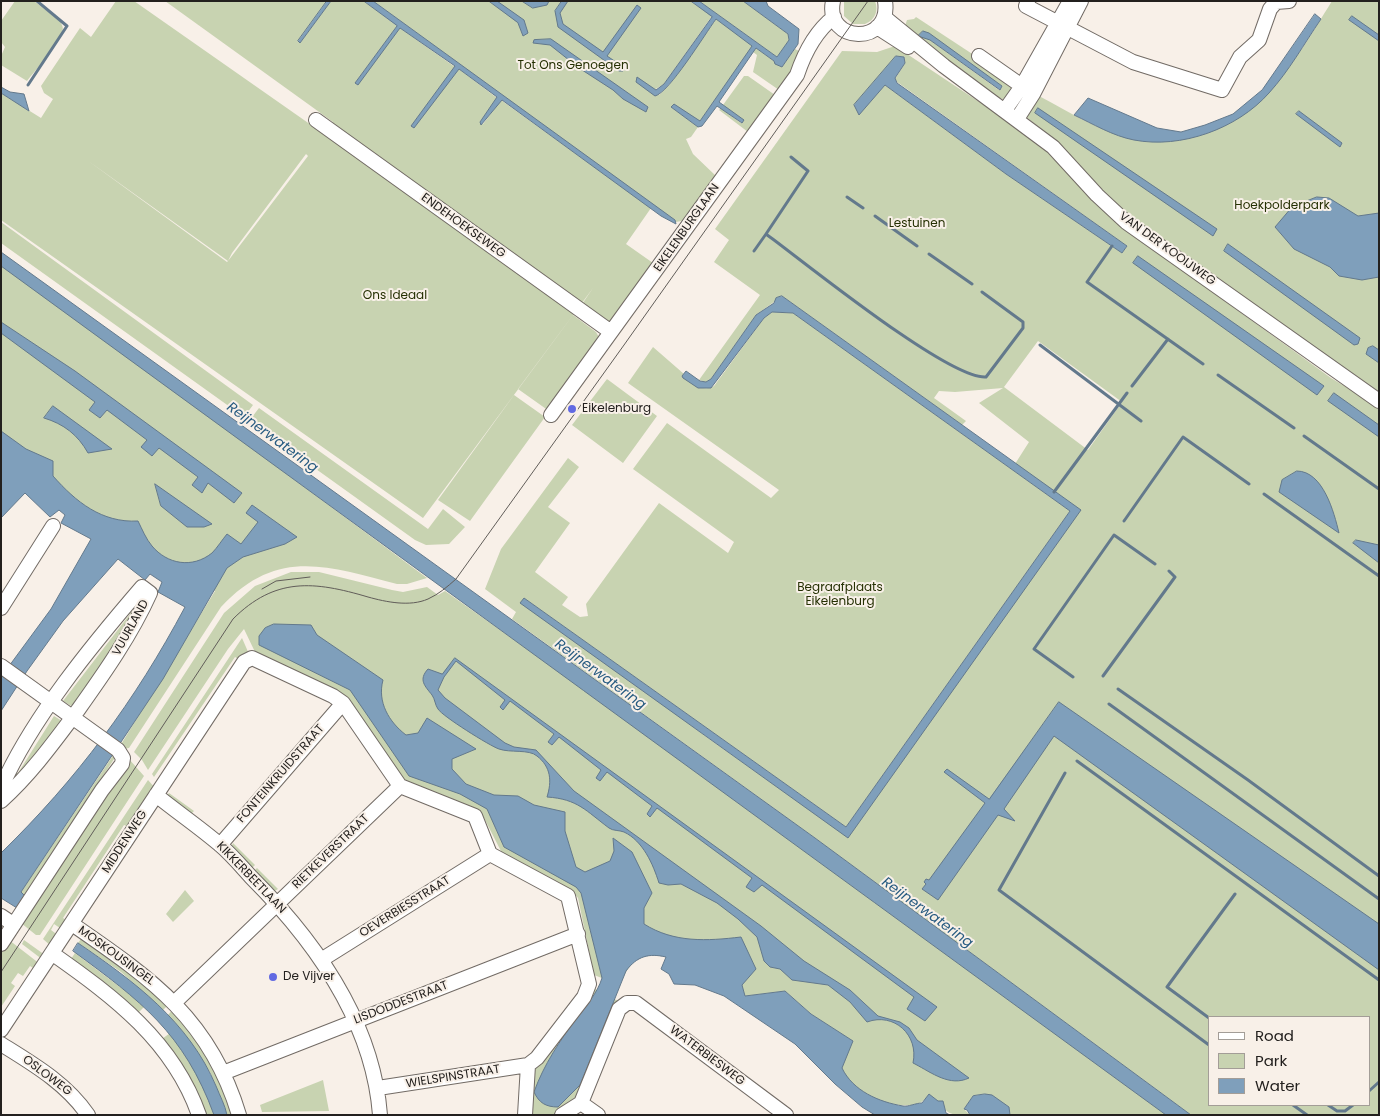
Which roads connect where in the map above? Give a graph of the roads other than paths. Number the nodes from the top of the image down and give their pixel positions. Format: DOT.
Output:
graph roads {
  1 [pos="834,1"];
  2 [pos="885,1"];
  3 [pos="1028,1"];
  4 [pos="1070,1"];
  5 [pos="1081,1"];
  6 [pos="1289,1"];
  7 [pos="1275,2"];
  8 [pos="837,22"];
  9 [pos="881,22"];
  10 [pos="1062,26"];
  11 [pos="979,56"];
  12 [pos="1028,90"];
  13 [pos="1005,110"];
  14 [pos="1017,119"];
  15 [pos="316,120"];
  16 [pos="611,332"];
  17 [pos="1379,401"];
  18 [pos="552,415"];
  19 [pos="53,526"];
  20 [pos="1,608"];
  21 [pos="3,667"];
  22 [pos="52,702"];
  23 [pos="343,703"];
  24 [pos="72,717"];
  25 [pos="400,786"];
  26 [pos="1,788"];
  27 [pos="156,795"];
  28 [pos="1,801"];
  29 [pos="220,845"];
  30 [pos="490,854"];
  31 [pos="278,903"];
  32 [pos="1,916"];
  33 [pos="13,924"];
  34 [pos="72,924"];
  35 [pos="578,934"];
  36 [pos="1,944"];
  37 [pos="53,954"];
  38 [pos="321,960"];
  39 [pos="175,1002"];
  40 [pos="356,1020"];
  41 [pos="1,1030"];
  42 [pos="1,1044"];
  43 [pos="528,1065"];
  44 [pos="223,1072"];
  45 [pos="378,1088"];
  46 [pos="581,1103"];
  47 [pos="88,1115"];
  48 [pos="199,1115"];
  49 [pos="239,1115"];
  50 [pos="380,1115"];
  51 [pos="525,1115"];
  52 [pos="562,1115"];
  53 [pos="598,1115"];
  54 [pos="786,1115"];
  1 -- 8 [label="street"];
  2 -- 9 [label="street"];
  3 -- 10 [label="street"];
  4 -- 10 [label="street"];
  5 -- 10 [label="street"];
  6 -- 7 [label="street"];
  7 -- 10 [label="street"];
  8 -- 9 [label="street"];
  8 -- 16 [label="street, EIKELENBURGLAAN"];
  9 -- 13 [label="street, VAN DER KOOIJWEG"];
  10 -- 12 [label="street"];
  11 -- 12 [label="street"];
  12 -- 13 [label="street"];
  12 -- 14 [label="street"];
  13 -- 14 [label="street, VAN DER KOOIJWEG"];
  14 -- 17 [label="street, VAN DER KOOIJWEG"];
  15 -- 16 [label="street, ENDEHOEKSEWEG"];
  16 -- 18 [label="street, EIKELENBURGLAAN"];
  19 -- 20 [label="street"];
  21 -- 22 [label="street"];
  22 -- 24 [label="street"];
  22 -- 24 [label="street, VUURLAND"];
  22 -- 26 [label="street, VUURLAND"];
  23 -- 25 [label="street"];
  23 -- 27 [label="street, MIDDENWEG"];
  23 -- 29 [label="street, FONTEINKRUIDSTRAAT"];
  24 -- 28 [label="street, VUURLAND"];
  24 -- 33 [label="street"];
  25 -- 30 [label="street"];
  25 -- 31 [label="street, RIETKEVERSTRAAT"];
  27 -- 29 [label="street, KIKKERBEETLAAN"];
  27 -- 34 [label="street, MIDDENWEG"];
  29 -- 31 [label="street, KIKKERBEETLAAN"];
  30 -- 35 [label="street"];
  30 -- 38 [label="street, OEVERBIESSTRAAT"];
  31 -- 38 [label="street, KIKKERBEETLAAN"];
  31 -- 39 [label="street, RIETKEVERSTRAAT"];
  32 -- 33 [label="street"];
  33 -- 36 [label="street"];
  34 -- 37 [label="street, MIDDENWEG"];
  34 -- 39 [label="street, MOSKOUSINGEL"];
  35 -- 40 [label="street, LISDODDESTRAAT"];
  35 -- 43 [label="street"];
  37 -- 41 [label="street, MIDDENWEG"];
  37 -- 48 [label="street"];
  38 -- 40 [label="street, KIKKERBEETLAAN"];
  39 -- 44 [label="street, MOSKOUSINGEL"];
  40 -- 44 [label="street, LISDODDESTRAAT"];
  40 -- 45 [label="street, KIKKERBEETLAAN"];
  42 -- 47 [label="street, OSLOWEG"];
  43 -- 45 [label="street, WIELSPINSTRAAT"];
  43 -- 51 [label="street"];
  44 -- 49 [label="street, MOSKOUSINGEL"];
  45 -- 50 [label="street, KIKKERBEETLAAN"];
  46 -- 52 [label="street"];
  46 -- 53 [label="street"];
  46 -- 54 [label="street, WATERBIESWEG"];
}
